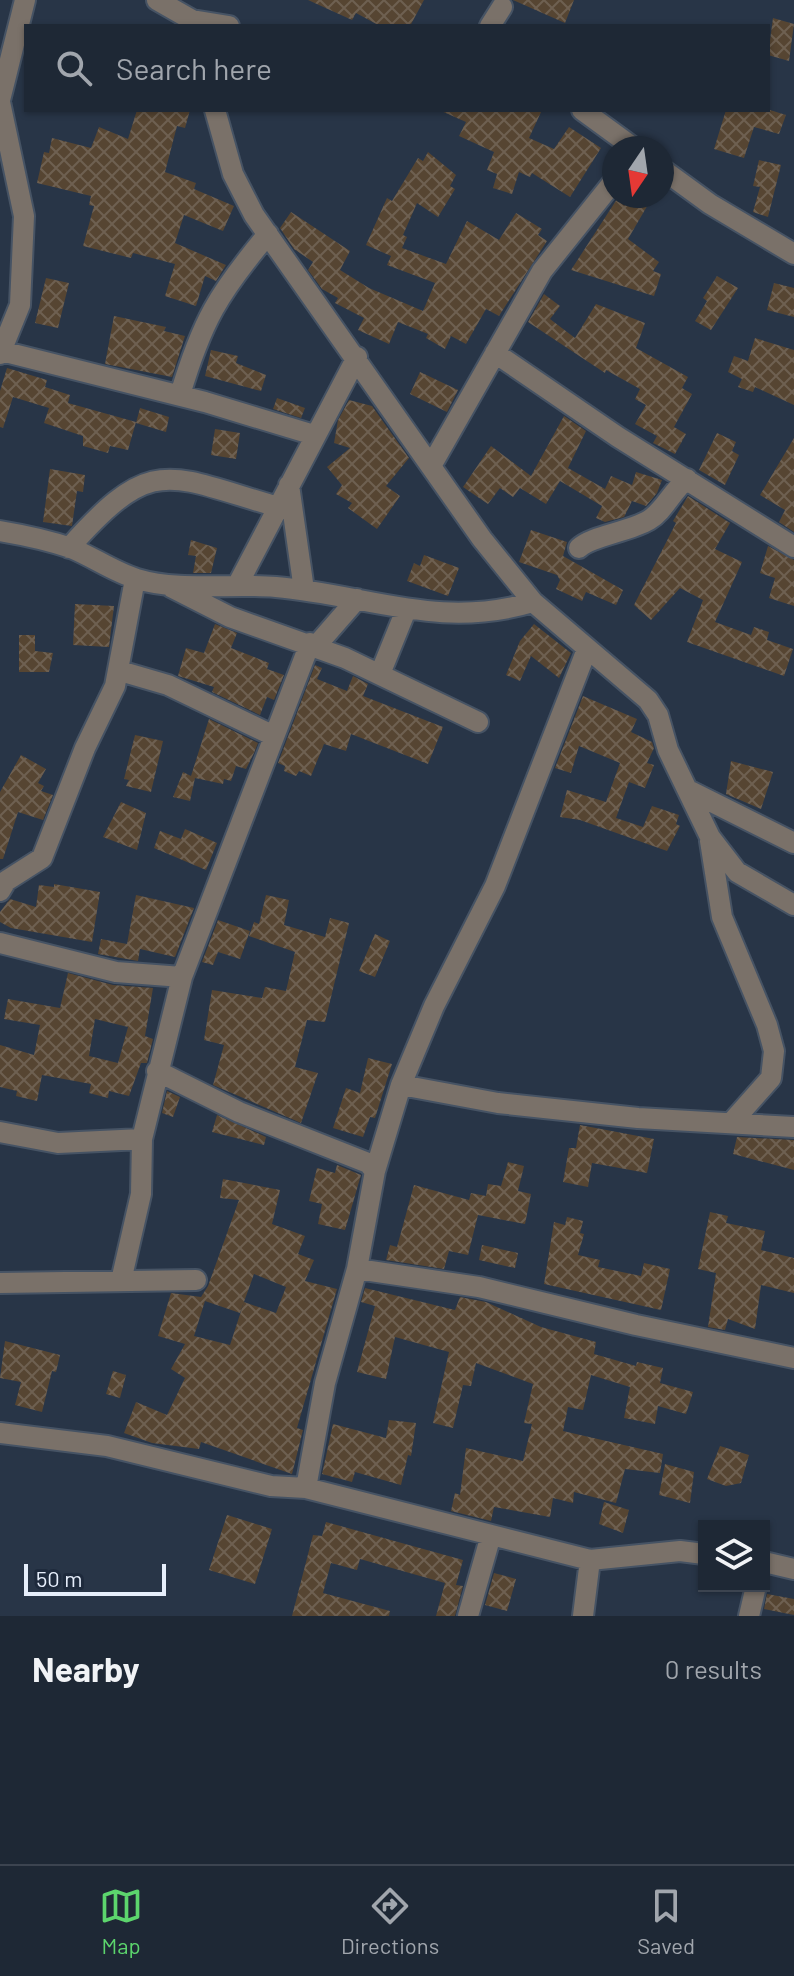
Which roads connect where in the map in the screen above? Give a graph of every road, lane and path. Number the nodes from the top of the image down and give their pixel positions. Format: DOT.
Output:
graph roads {
  1 [pos="25,0"];
  2 [pos="157,0"];
  3 [pos="502,7"];
  4 [pos="213,24"];
  5 [pos="491,24"];
  6 [pos="0,101"];
  7 [pos="216,112"];
  8 [pos="585,112"];
  9 [pos="618,136"];
  10 [pos="674,178"];
  11 [pos="602,196"];
  12 [pos="268,234"];
  13 [pos="794,254"];
  14 [pos="0,353"];
  15 [pos="495,353"];
  16 [pos="357,357"];
  17 [pos="180,395"];
  18 [pos="314,435"];
  19 [pos="431,466"];
  20 [pos="687,479"];
  21 [pos="289,485"];
  22 [pos="278,507"];
  23 [pos="0,531"];
  24 [pos="794,547"];
  25 [pos="69,548"];
  26 [pos="579,548"];
  27 [pos="135,579"];
  28 [pos="164,584"];
  29 [pos="238,584"];
  30 [pos="304,590"];
  31 [pos="357,599"];
  32 [pos="533,602"];
  33 [pos="406,610"];
  34 [pos="313,645"];
  35 [pos="587,649"];
  36 [pos="120,671"];
  37 [pos="380,674"];
  38 [pos="478,722"];
  39 [pos="274,736"];
  40 [pos="688,790"];
  41 [pos="710,837"];
  42 [pos="794,843"];
  43 [pos="0,891"];
  44 [pos="794,905"];
  45 [pos="0,943"];
  46 [pos="182,977"];
  47 [pos="157,1071"];
  48 [pos="401,1085"];
  49 [pos="732,1122"];
  50 [pos="794,1127"];
  51 [pos="0,1132"];
  52 [pos="142,1139"];
  53 [pos="375,1171"];
  54 [pos="357,1269"];
  55 [pos="196,1280"];
  56 [pos="121,1281"];
  57 [pos="0,1283"];
  58 [pos="794,1358"];
  59 [pos="0,1433"];
  60 [pos="306,1488"];
  61 [pos="491,1535"];
  62 [pos="698,1553"];
  63 [pos="590,1560"];
  64 [pos="770,1563"];
  65 [pos="794,1569"];
  66 [pos="755,1592"];
  67 [pos="468,1616"];
  68 [pos="583,1616"];
  69 [pos="749,1616"];
  1 -- 6 [label="street"];
  2 -- 4 [label="street"];
  3 -- 5 [label="street"];
  6 -- 14 [label="street"];
  7 -- 12 [label="street"];
  8 -- 9 [label="street"];
  10 -- 13 [label="street"];
  11 -- 15 [label="street"];
  12 -- 16 [label="street"];
  12 -- 17 [label="street"];
  14 -- 17 [label="street"];
  15 -- 19 [label="street"];
  15 -- 20 [label="street"];
  16 -- 18 [label="street"];
  16 -- 19 [label="street"];
  17 -- 18 [label="street"];
  18 -- 21 [label="street"];
  19 -- 32 [label="street"];
  20 -- 24 [label="street"];
  20 -- 26 [label="street"];
  21 -- 22 [label="street"];
  21 -- 30 [label="street"];
  22 -- 25 [label="street"];
  22 -- 29 [label="street"];
  23 -- 25 [label="street"];
  25 -- 27 [label="street"];
  27 -- 28 [label="street"];
  27 -- 36 [label="street"];
  28 -- 29 [label="street"];
  28 -- 34 [label="street"];
  29 -- 30 [label="street"];
  30 -- 31 [label="street"];
  31 -- 33 [label="street"];
  31 -- 34 [label="street"];
  32 -- 33 [label="street"];
  32 -- 35 [label="street"];
  33 -- 37 [label="street"];
  34 -- 37 [label="street"];
  34 -- 39 [label="street"];
  35 -- 40 [label="street"];
  35 -- 48 [label="street"];
  36 -- 39 [label="street"];
  36 -- 43 [label="street"];
  37 -- 38 [label="street"];
  39 -- 46 [label="street"];
  40 -- 41 [label="street"];
  40 -- 42 [label="street"];
  41 -- 44 [label="street"];
  41 -- 49 [label="street"];
  45 -- 46 [label="street"];
  46 -- 47 [label="street"];
  47 -- 52 [label="street"];
  47 -- 53 [label="street"];
  48 -- 49 [label="street"];
  48 -- 53 [label="street"];
  49 -- 50 [label="street"];
  51 -- 52 [label="street"];
  52 -- 56 [label="street"];
  53 -- 54 [label="street"];
  54 -- 58 [label="street"];
  54 -- 60 [label="street"];
  55 -- 56 [label="street"];
  56 -- 57 [label="street"];
  59 -- 60 [label="street"];
  60 -- 61 [label="street"];
  61 -- 63 [label="street"];
  61 -- 67 [label="street"];
  62 -- 63 [label="street"];
  63 -- 68 [label="street"];
  64 -- 65 [label="street"];
  66 -- 69 [label="street"];
}
